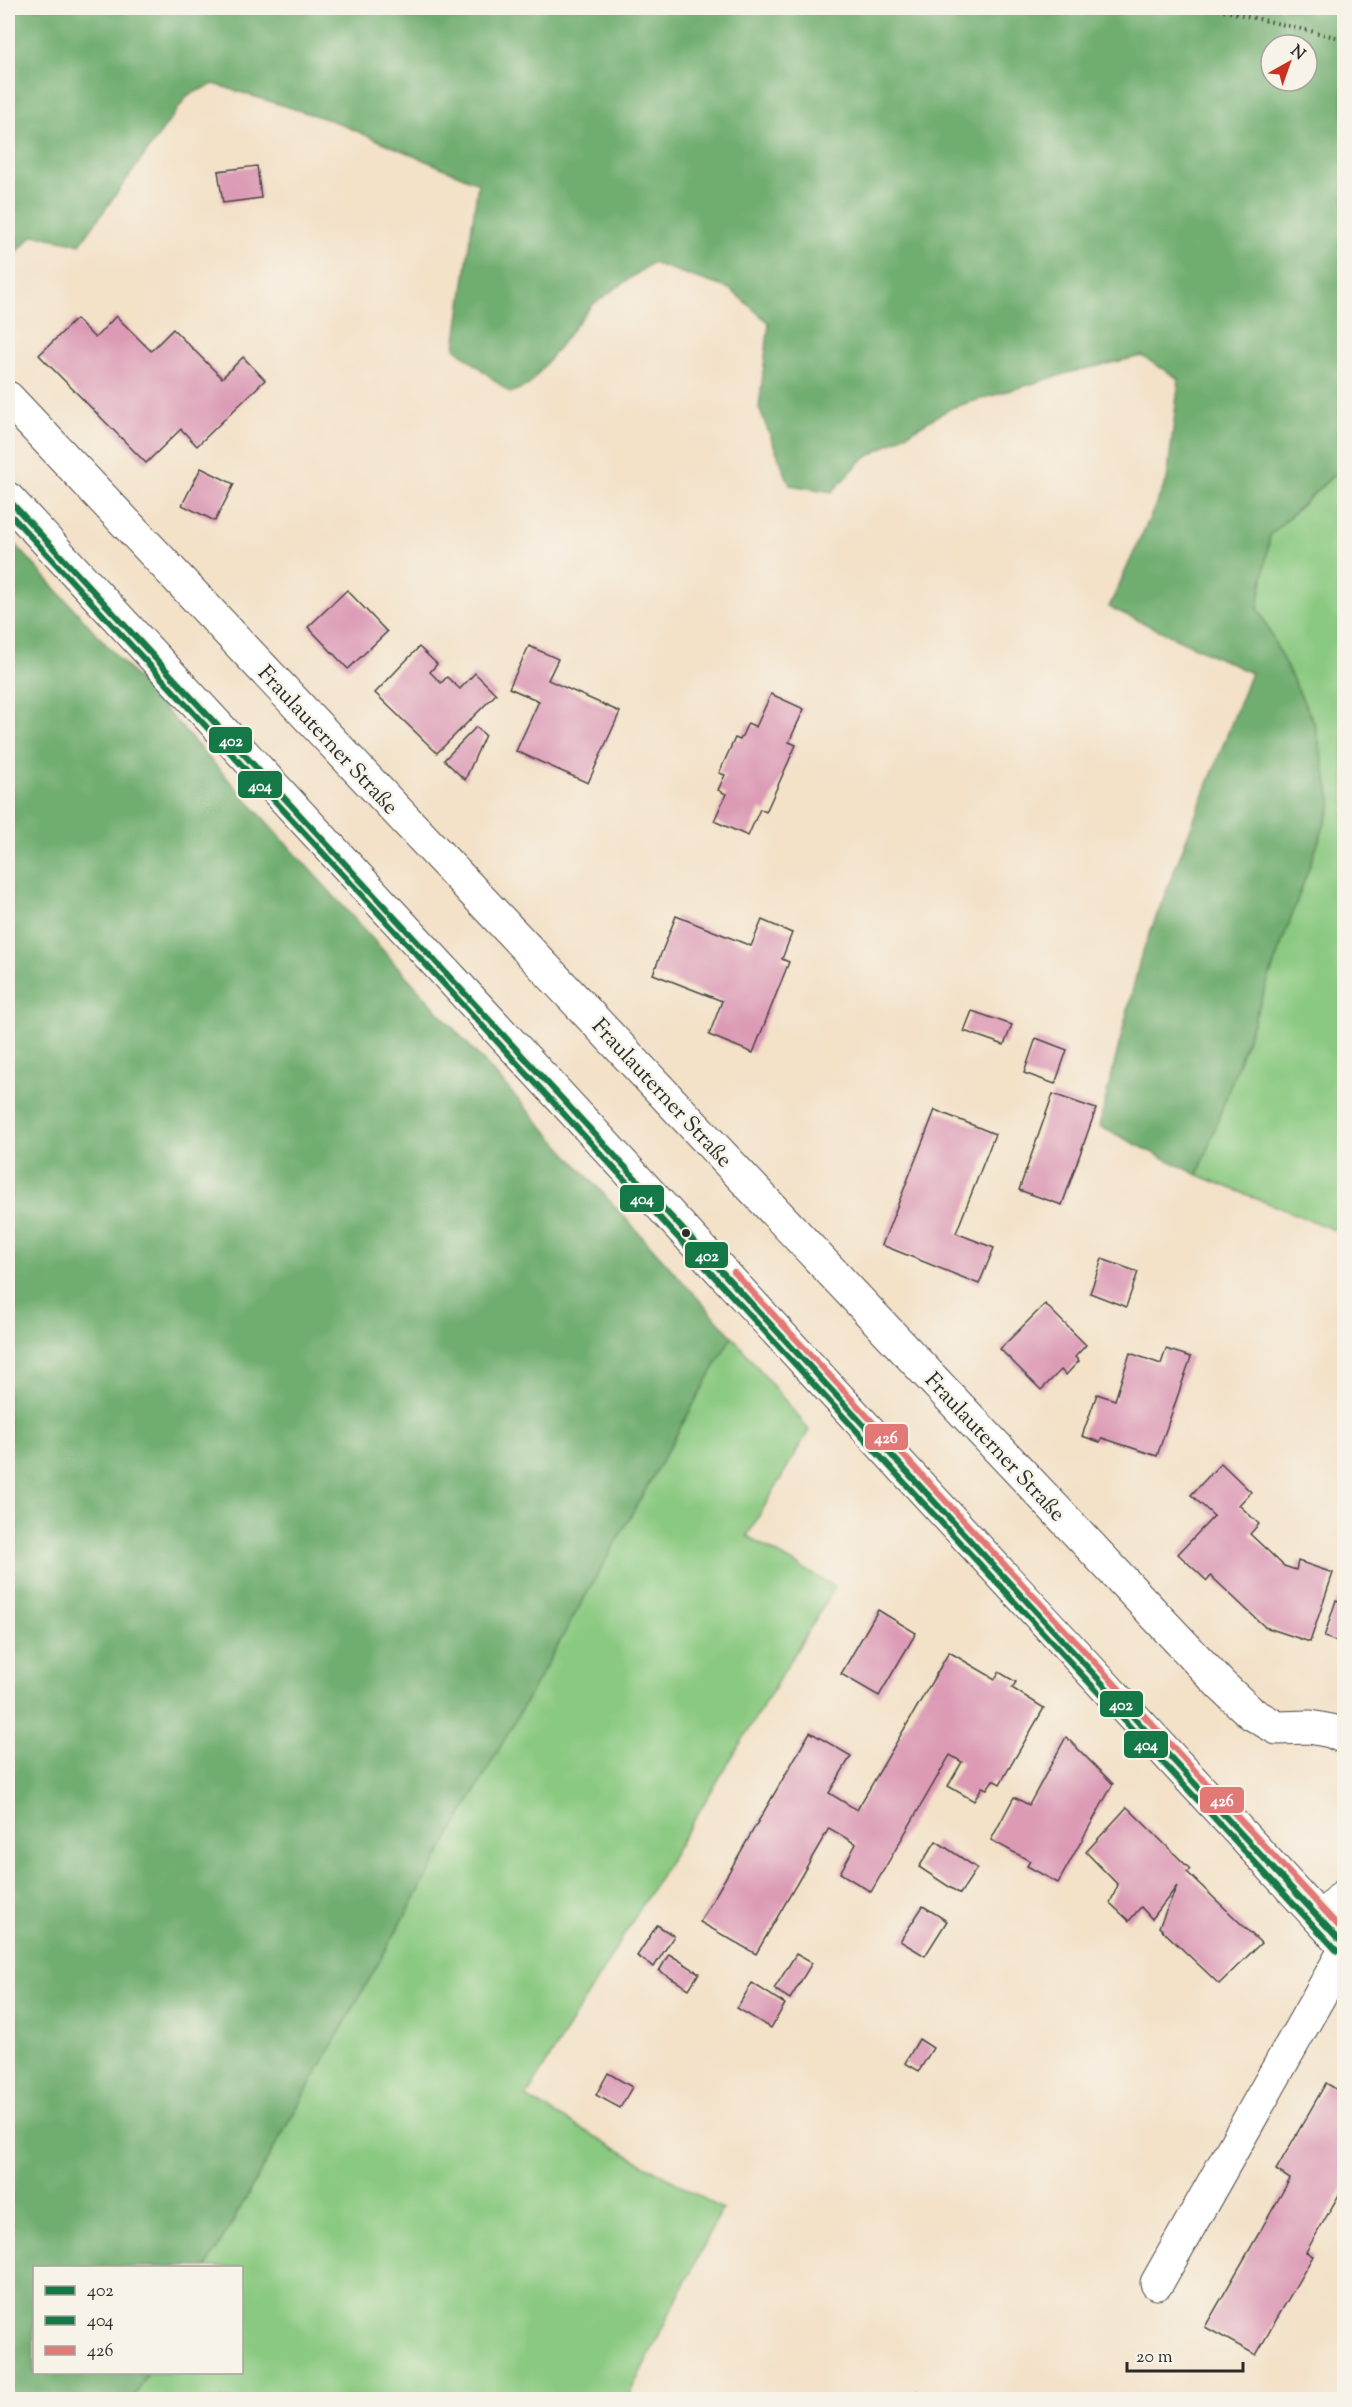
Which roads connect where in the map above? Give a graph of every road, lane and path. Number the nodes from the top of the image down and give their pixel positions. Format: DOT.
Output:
graph roads {
  1 [pos="1212,8"];
  2 [pos="1344,39"];
  3 [pos="8,398"];
  4 [pos="8,500"];
  5 [pos="1344,1737"];
  6 [pos="1344,1896"];
  7 [pos="1321,1919"];
  8 [pos="1344,1945"];
  9 [pos="1344,1952"];
  10 [pos="1157,2283"];
  1 -- 2 [label="path"];
  3 -- 5 [label="street, Fraulauterner Straße"];
  4 -- 7 [label="street"];
  6 -- 7 [label="street"];
  7 -- 8 [label="street"];
  9 -- 10 [label="street"];
}
